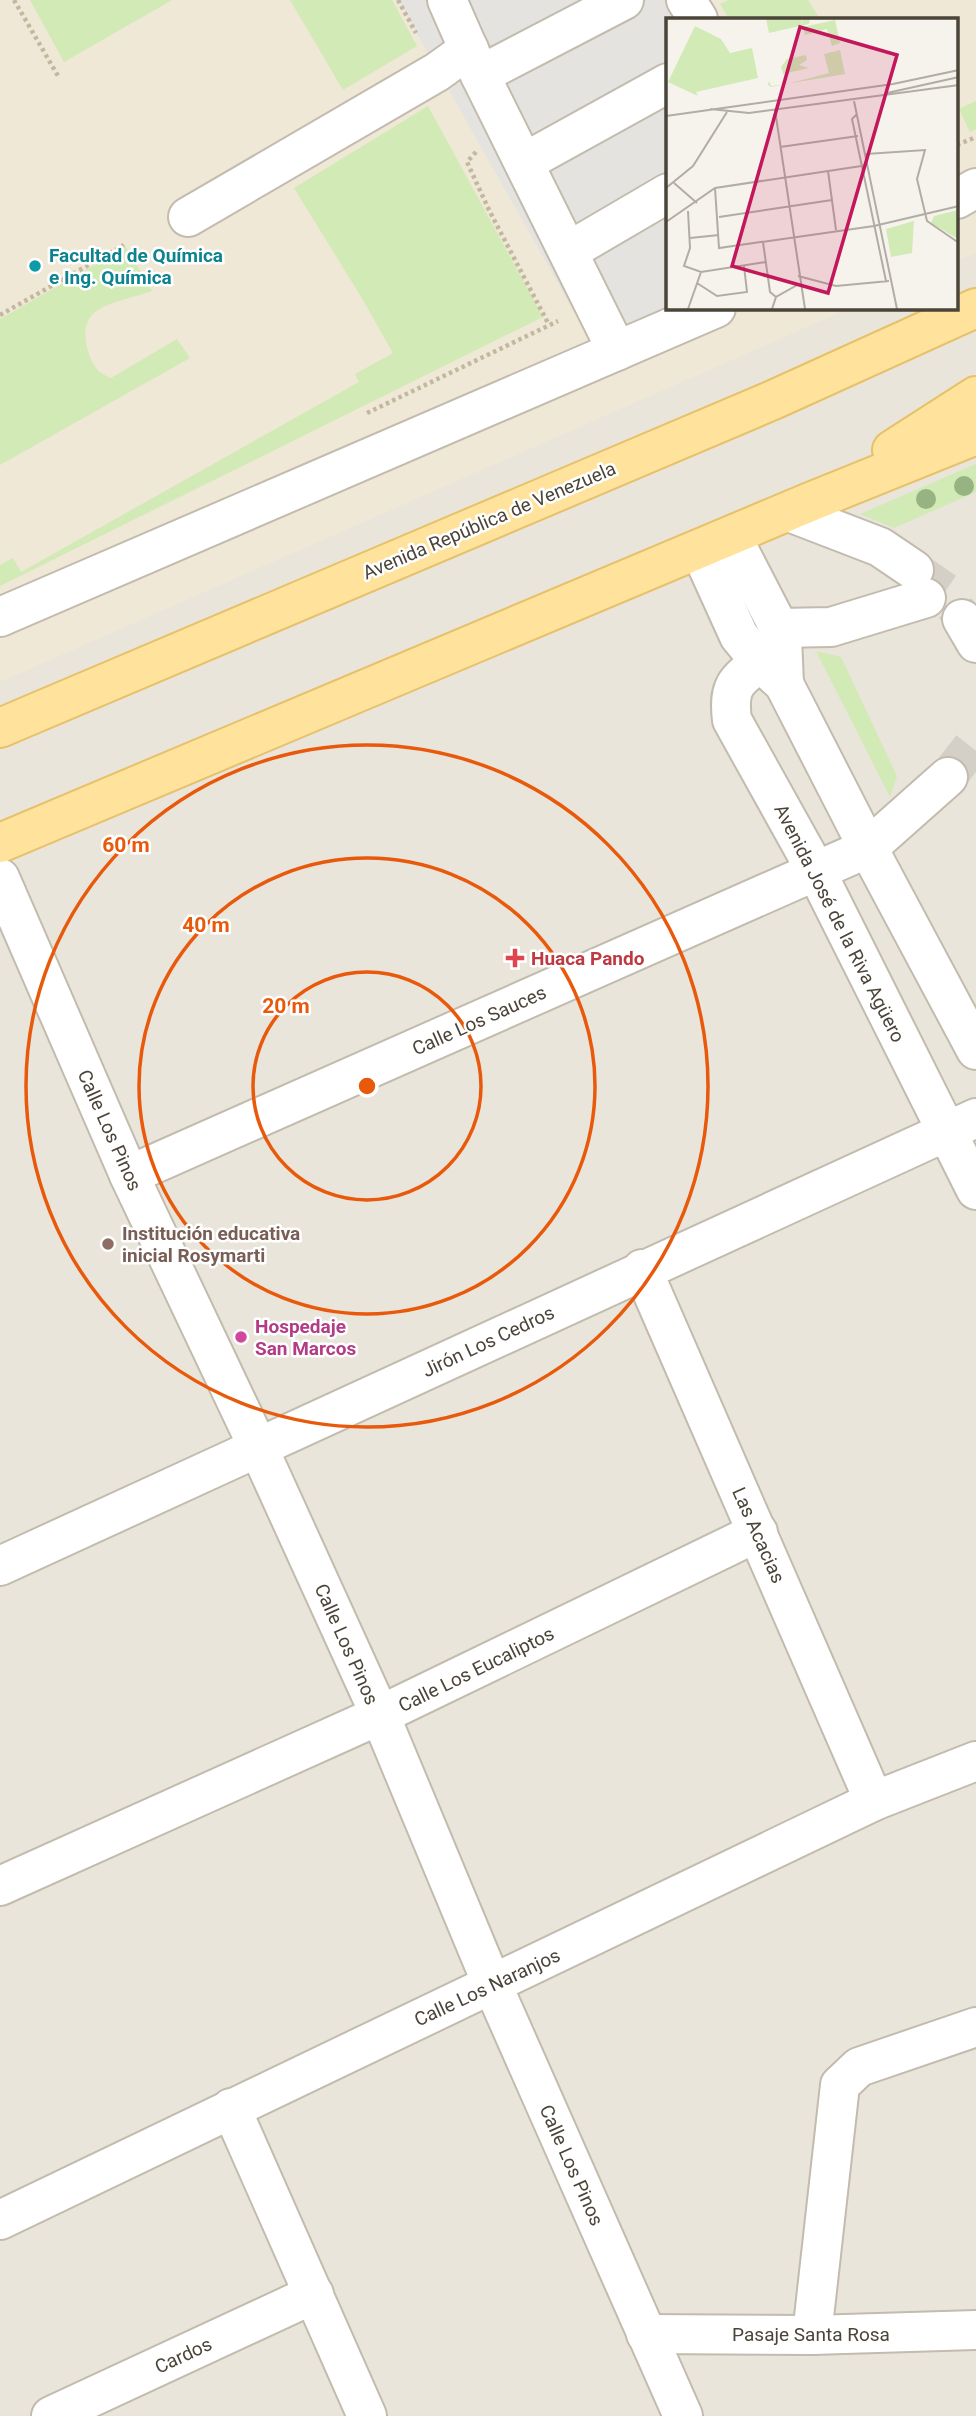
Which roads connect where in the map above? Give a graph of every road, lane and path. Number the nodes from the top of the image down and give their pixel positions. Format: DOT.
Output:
graph roads {
  1 [pos="14,0"];
  2 [pos="447,0"];
  3 [pos="624,0"];
  4 [pos="686,0"];
  5 [pos="697,18"];
  6 [pos="475,62"];
  7 [pos="58,76"];
  8 [pos="666,84"];
  9 [pos="976,137"];
  10 [pos="958,145"];
  11 [pos="481,146"];
  12 [pos="525,162"];
  13 [pos="976,188"];
  14 [pos="666,194"];
  15 [pos="958,198"];
  16 [pos="188,217"];
  17 [pos="124,245"];
  18 [pos="569,251"];
  19 [pos="976,308"];
  20 [pos="712,310"];
  21 [pos="0,315"];
  22 [pos="549,325"];
  23 [pos="617,352"];
  24 [pos="976,396"];
  25 [pos="976,435"];
  26 [pos="799,507"];
  27 [pos="716,543"];
  28 [pos="0,617"];
  29 [pos="779,628"];
  30 [pos="772,674"];
  31 [pos="0,728"];
  32 [pos="948,776"];
  33 [pos="0,843"];
  34 [pos="868,848"];
  35 [pos="816,871"];
  36 [pos="0,878"];
  37 [pos="966,1006"];
  38 [pos="976,1050"];
  39 [pos="961,1124"];
  40 [pos="129,1175"];
  41 [pos="976,1190"];
  42 [pos="642,1269"];
  43 [pos="258,1447"];
  44 [pos="758,1532"];
  45 [pos="0,1566"];
  46 [pos="380,1715"];
  47 [pos="976,1761"];
  48 [pos="874,1801"];
  49 [pos="0,1886"];
  50 [pos="492,1984"];
  51 [pos="976,2027"];
  52 [pos="231,2108"];
  53 [pos="0,2220"];
  54 [pos="314,2294"];
  55 [pos="976,2330"];
  56 [pos="646,2334"];
  57 [pos="812,2335"];
  58 [pos="119,2402"];
  59 [pos="678,2413"];
  60 [pos="51,2416"];
  61 [pos="367,2416"];
  1 -- 7 [label="path"];
  2 -- 6 [label="street"];
  3 -- 6 [label="street"];
  4 -- 5 [label="street"];
  6 -- 12 [label="street"];
  6 -- 16 [label="street"];
  8 -- 12 [label="street"];
  9 -- 10 [label="path"];
  11 -- 22 [label="path"];
  12 -- 18 [label="street"];
  13 -- 15 [label="street"];
  14 -- 18 [label="street"];
  17 -- 21 [label="path"];
  18 -- 23 [label="street"];
  19 -- 31 [label="main road, Avenida República de Venezuela"];
  20 -- 23 [label="street"];
  23 -- 28 [label="street"];
  24 -- 26 [label="main road"];
  25 -- 26 [label="main road"];
  26 -- 27 [label="main road"];
  26 -- 29 [label="street"];
  27 -- 29 [label="street"];
  27 -- 30 [label="street"];
  27 -- 33 [label="main road"];
  29 -- 30 [label="street"];
  30 -- 34 [label="street"];
  30 -- 35 [label="street, Avenida José de la Riva Agüero"];
  32 -- 34 [label="street, Calle Los Sauces"];
  34 -- 35 [label="street, Calle Los Sauces"];
  34 -- 37 [label="street"];
  35 -- 39 [label="street, Avenida José de la Riva Agüero"];
  35 -- 40 [label="street, Calle Los Sauces"];
  36 -- 40 [label="street, Calle Los Pinos"];
  37 -- 38 [label="street"];
  39 -- 41 [label="street, Avenida José de la Riva Agüero"];
  39 -- 42 [label="street, Jirón Los Cedros"];
  40 -- 43 [label="street, Calle Los Pinos"];
  42 -- 43 [label="street, Jirón Los Cedros"];
  42 -- 44 [label="street, Las Acacias"];
  43 -- 45 [label="street, Jirón Los Cedros"];
  43 -- 46 [label="street, Calle Los Pinos"];
  44 -- 46 [label="street, Calle Los Eucaliptos"];
  44 -- 48 [label="street, Las Acacias"];
  46 -- 49 [label="street, Calle Los Eucaliptos"];
  46 -- 50 [label="street, Calle Los Pinos"];
  47 -- 48 [label="street, Calle Los Naranjos"];
  48 -- 50 [label="street, Calle Los Naranjos"];
  50 -- 52 [label="street, Calle Los Naranjos"];
  50 -- 56 [label="street, Calle Los Pinos"];
  51 -- 57 [label="street"];
  52 -- 53 [label="street, Calle Los Naranjos"];
  52 -- 54 [label="street"];
  54 -- 58 [label="street, Cardos"];
  54 -- 61 [label="street"];
  55 -- 57 [label="street, Pasaje Santa Rosa"];
  56 -- 57 [label="street, Pasaje Santa Rosa"];
  56 -- 59 [label="street, Calle Los Pinos"];
  58 -- 60 [label="street, Cardos"];
}
